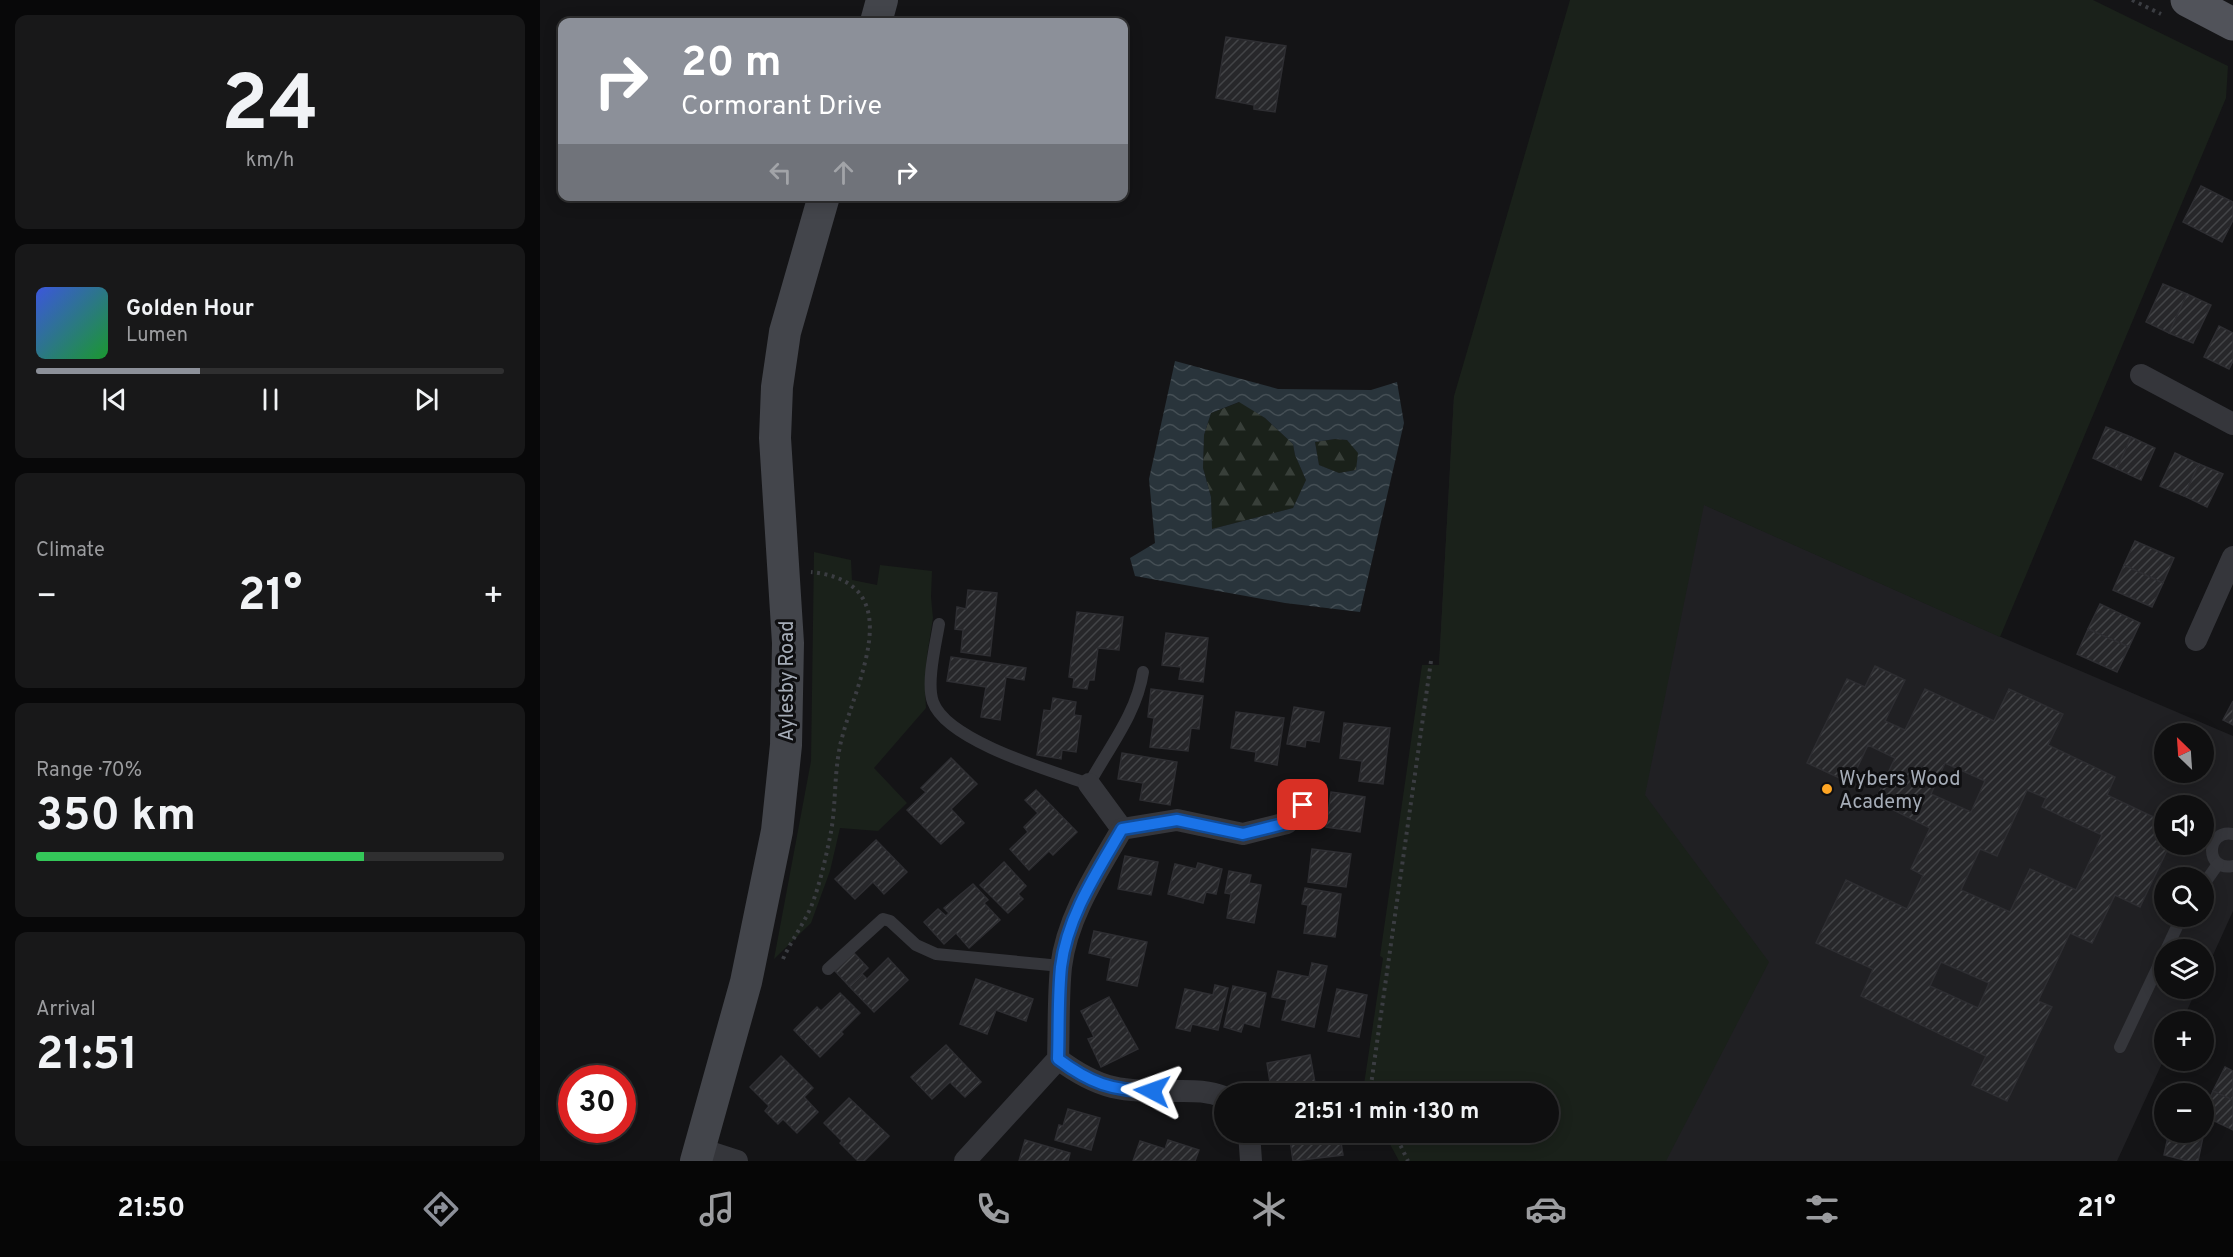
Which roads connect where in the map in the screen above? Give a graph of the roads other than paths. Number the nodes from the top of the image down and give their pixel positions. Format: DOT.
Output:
graph roads {
  1 [pos="882,0"];
  2 [pos="2187,0"];
  3 [pos="877,18"];
  4 [pos="2233,24"];
  5 [pos="823,201"];
  6 [pos="2141,375"];
  7 [pos="2233,424"];
  8 [pos="2233,557"];
  9 [pos="939,624"];
  10 [pos="2196,640"];
  11 [pos="1143,672"];
  12 [pos="1089,784"];
  13 [pos="1303,805"];
  14 [pos="1122,829"];
  15 [pos="2231,830"];
  16 [pos="2218,864"];
  17 [pos="2233,866"];
  18 [pos="2214,870"];
  19 [pos="1061,966"];
  20 [pos="828,969"];
  21 [pos="2154,975"];
  22 [pos="2120,1047"];
  23 [pos="1058,1059"];
  24 [pos="1214,1093"];
  25 [pos="1250,1143"];
  26 [pos="698,1155"];
  27 [pos="737,1161"];
  28 [pos="965,1161"];
  29 [pos="1251,1161"];
  1 -- 3 [label="street"];
  2 -- 4 [label="main road"];
  5 -- 26 [label="street, Aylesby Road"];
  6 -- 7 [label="street"];
  8 -- 10 [label="street"];
  9 -- 12 [label="lane"];
  11 -- 12 [label="lane"];
  12 -- 14 [label="street"];
  13 -- 14 [label="street"];
  14 -- 19 [label="street"];
  15 -- 16 [label="lane"];
  16 -- 17 [label="lane"];
  16 -- 18 [label="lane"];
  19 -- 20 [label="lane"];
  19 -- 23 [label="street"];
  21 -- 22 [label="lane"];
  23 -- 24 [label="street"];
  23 -- 28 [label="street"];
  25 -- 29 [label="street"];
  26 -- 27 [label="street"];
}
